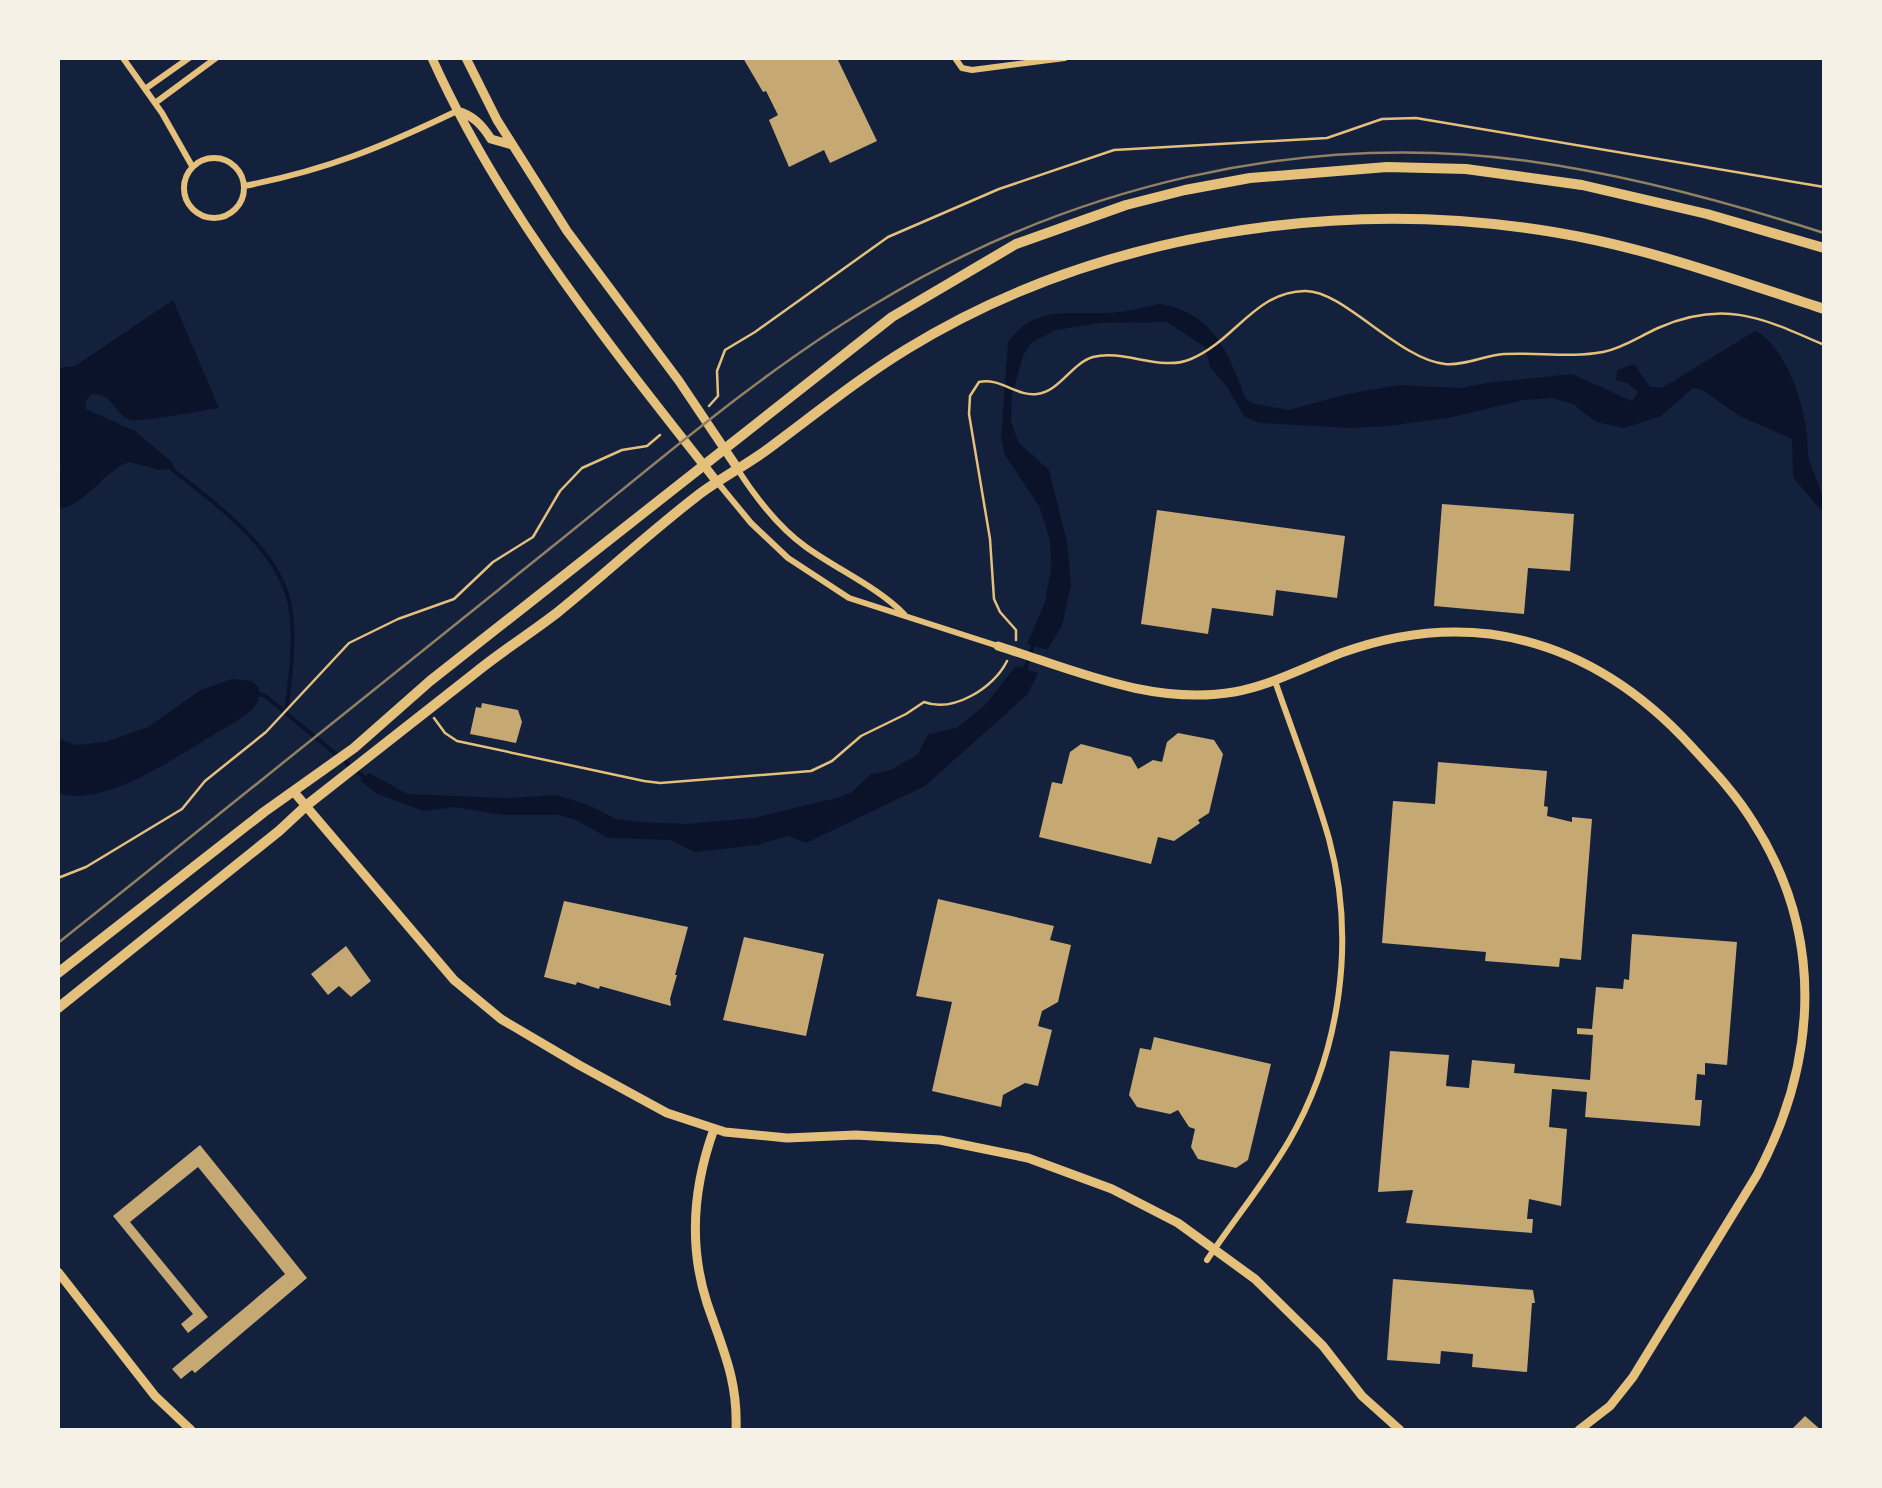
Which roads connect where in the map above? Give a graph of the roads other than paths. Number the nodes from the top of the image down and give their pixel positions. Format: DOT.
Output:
graph roads {
  1 [pos="123,58"];
  2 [pos="189,58"];
  3 [pos="216,58"];
  4 [pos="432,58"];
  5 [pos="466,58"];
  6 [pos="954,58"];
  7 [pos="1065,58"];
  8 [pos="145,89"];
  9 [pos="155,103"];
  10 [pos="457,110"];
  11 [pos="512,145"];
  12 [pos="192,166"];
  13 [pos="244,186"];
  14 [pos="1824,248"];
  15 [pos="1824,310"];
  16 [pos="724,449"];
  17 [pos="704,465"];
  18 [pos="738,469"];
  19 [pos="717,482"];
  20 [pos="905,615"];
  21 [pos="998,646"];
  22 [pos="1275,681"];
  23 [pos="294,792"];
  24 [pos="307,806"];
  25 [pos="58,973"];
  26 [pos="58,1008"];
  27 [pos="714,1129"];
  28 [pos="1215,1248"];
  29 [pos="1207,1260"];
  30 [pos="58,1272"];
  31 [pos="1385,1427"];
  32 [pos="191,1430"];
  33 [pos="736,1430"];
  34 [pos="1400,1430"];
  35 [pos="1579,1430"];
  1 -- 8 [label="street"];
  2 -- 8 [label="street"];
  3 -- 9 [label="street"];
  4 -- 10 [label="street"];
  5 -- 11 [label="street"];
  6 -- 7 [label="street"];
  8 -- 9 [label="street"];
  9 -- 12 [label="street"];
  10 -- 11 [label="street"];
  10 -- 13 [label="street"];
  10 -- 17 [label="street"];
  11 -- 16 [label="street"];
  12 -- 13 [label="street"];
  12 -- 13 [label="street"];
  14 -- 16 [label="main road"];
  15 -- 18 [label="main road"];
  16 -- 17 [label="main road"];
  16 -- 18 [label="street"];
  17 -- 19 [label="street"];
  17 -- 23 [label="main road"];
  18 -- 19 [label="main road"];
  18 -- 20 [label="street"];
  19 -- 20 [label="street"];
  19 -- 24 [label="main road"];
  20 -- 21 [label="street"];
  21 -- 22 [label="street"];
  22 -- 28 [label="street"];
  22 -- 35 [label="street"];
  23 -- 24 [label="street"];
  23 -- 25 [label="main road"];
  24 -- 26 [label="main road"];
  24 -- 27 [label="street"];
  27 -- 28 [label="street"];
  27 -- 33 [label="street"];
  28 -- 29 [label="street"];
  28 -- 31 [label="street"];
  30 -- 32 [label="street"];
  31 -- 34 [label="street"];
}
